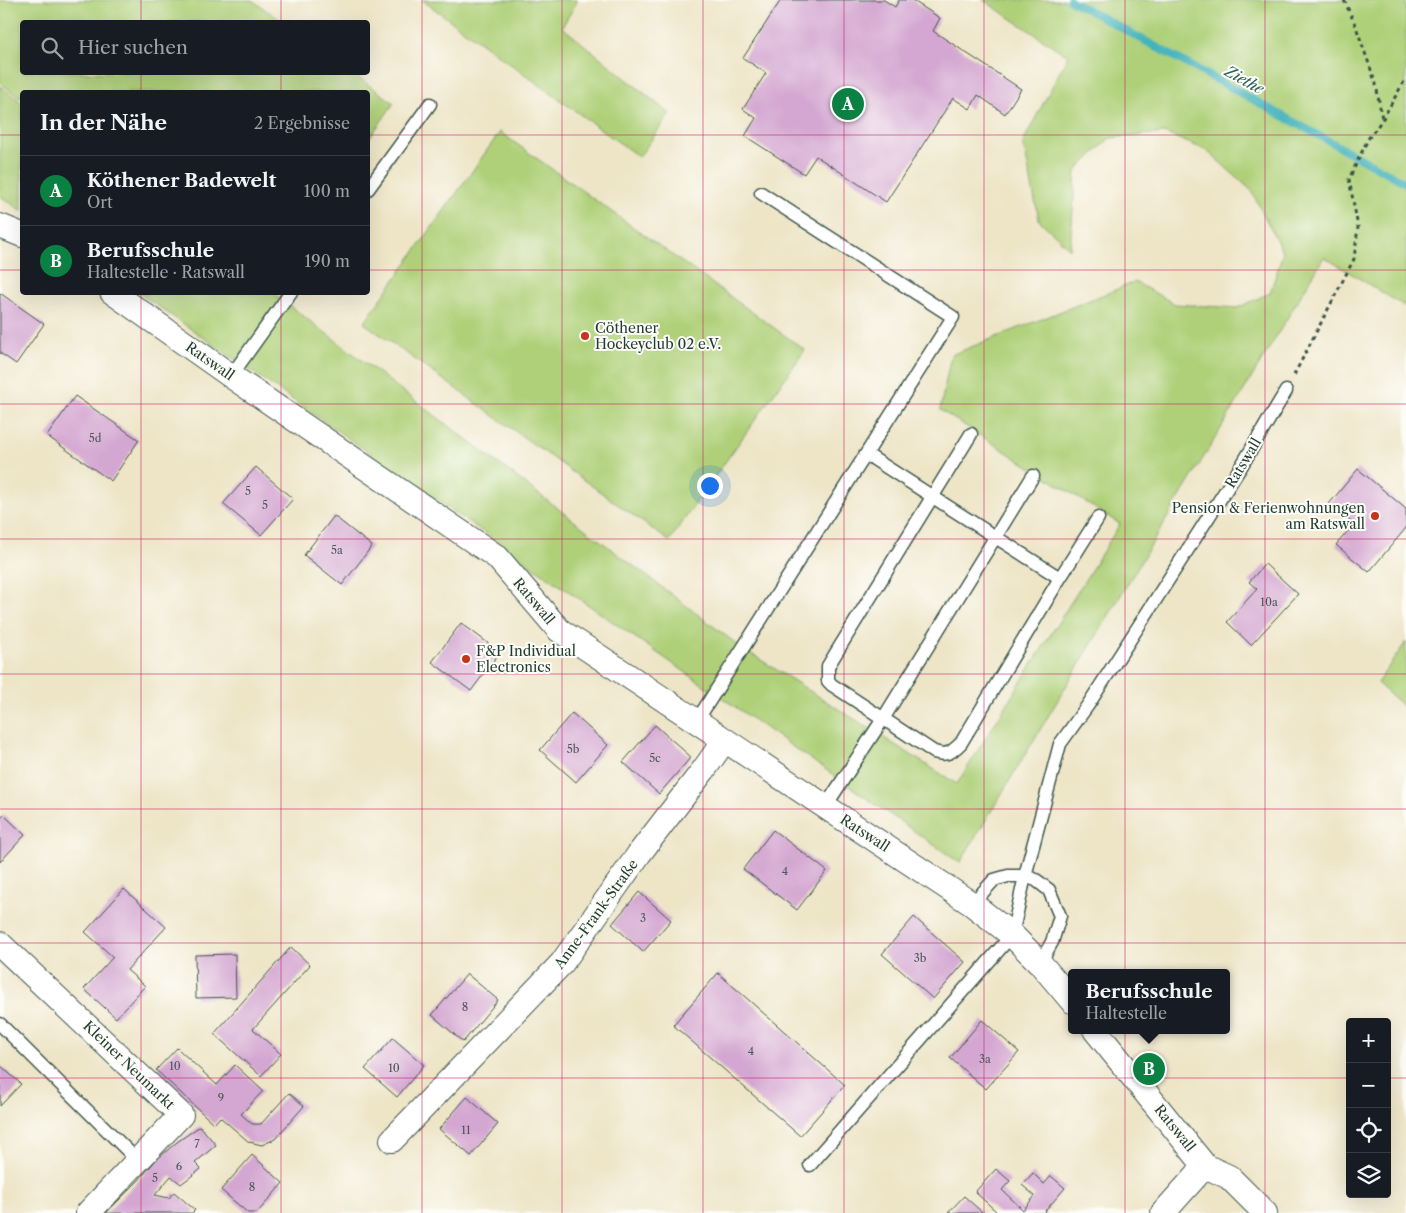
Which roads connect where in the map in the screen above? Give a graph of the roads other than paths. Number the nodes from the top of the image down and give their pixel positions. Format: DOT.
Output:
graph roads {
  1 [pos="430,104"];
  2 [pos="370,186"];
  3 [pos="761,193"];
  4 [pos="0,226"];
  5 [pos="20,234"];
  6 [pos="116,295"];
  7 [pos="289,295"];
  8 [pos="231,376"];
  9 [pos="1286,391"];
  10 [pos="970,434"];
  11 [pos="866,454"];
  12 [pos="1033,476"];
  13 [pos="932,497"];
  14 [pos="1098,518"];
  15 [pos="995,537"];
  16 [pos="1060,578"];
  17 [pos="883,719"];
  18 [pos="696,722"];
  19 [pos="724,741"];
  20 [pos="824,807"];
  21 [pos="1024,876"];
  22 [pos="972,904"];
  23 [pos="1012,936"];
  24 [pos="0,944"];
  25 [pos="1040,963"];
  26 [pos="1068,996"];
  27 [pos="0,1024"];
  28 [pos="1098,1034"];
  29 [pos="392,1140"];
  30 [pos="138,1161"];
  31 [pos="810,1166"];
  32 [pos="1205,1166"];
  33 [pos="88,1213"];
  34 [pos="1163,1213"];
  35 [pos="1265,1213"];
  1 -- 2 [label="lane"];
  3 -- 11 [label="lane"];
  4 -- 5 [label="street"];
  6 -- 8 [label="street, Ratswall"];
  7 -- 8 [label="lane"];
  8 -- 18 [label="street, Ratswall"];
  9 -- 21 [label="lane, Ratswall"];
  10 -- 13 [label="lane"];
  11 -- 13 [label="lane"];
  11 -- 18 [label="lane"];
  12 -- 15 [label="lane"];
  13 -- 15 [label="lane"];
  13 -- 17 [label="lane"];
  14 -- 16 [label="lane"];
  15 -- 16 [label="lane"];
  15 -- 17 [label="lane"];
  16 -- 17 [label="lane"];
  17 -- 20 [label="lane"];
  18 -- 19 [label="street, Ratswall"];
  19 -- 20 [label="street, Ratswall"];
  19 -- 29 [label="street, Anne-Frank-Straße"];
  20 -- 22 [label="street, Ratswall"];
  21 -- 22 [label="lane"];
  21 -- 23 [label="lane, Ratswall"];
  21 -- 25 [label="lane"];
  22 -- 23 [label="street, Ratswall"];
  23 -- 25 [label="street, Ratswall"];
  23 -- 31 [label="lane"];
  24 -- 30 [label="street, Kleiner Neumarkt"];
  25 -- 26 [label="street, Ratswall"];
  27 -- 30 [label="lane"];
  28 -- 32 [label="street, Ratswall"];
  30 -- 33 [label="street, Kleiner Neumarkt"];
  32 -- 34 [label="street"];
  32 -- 35 [label="street, Ratswall"];
}
